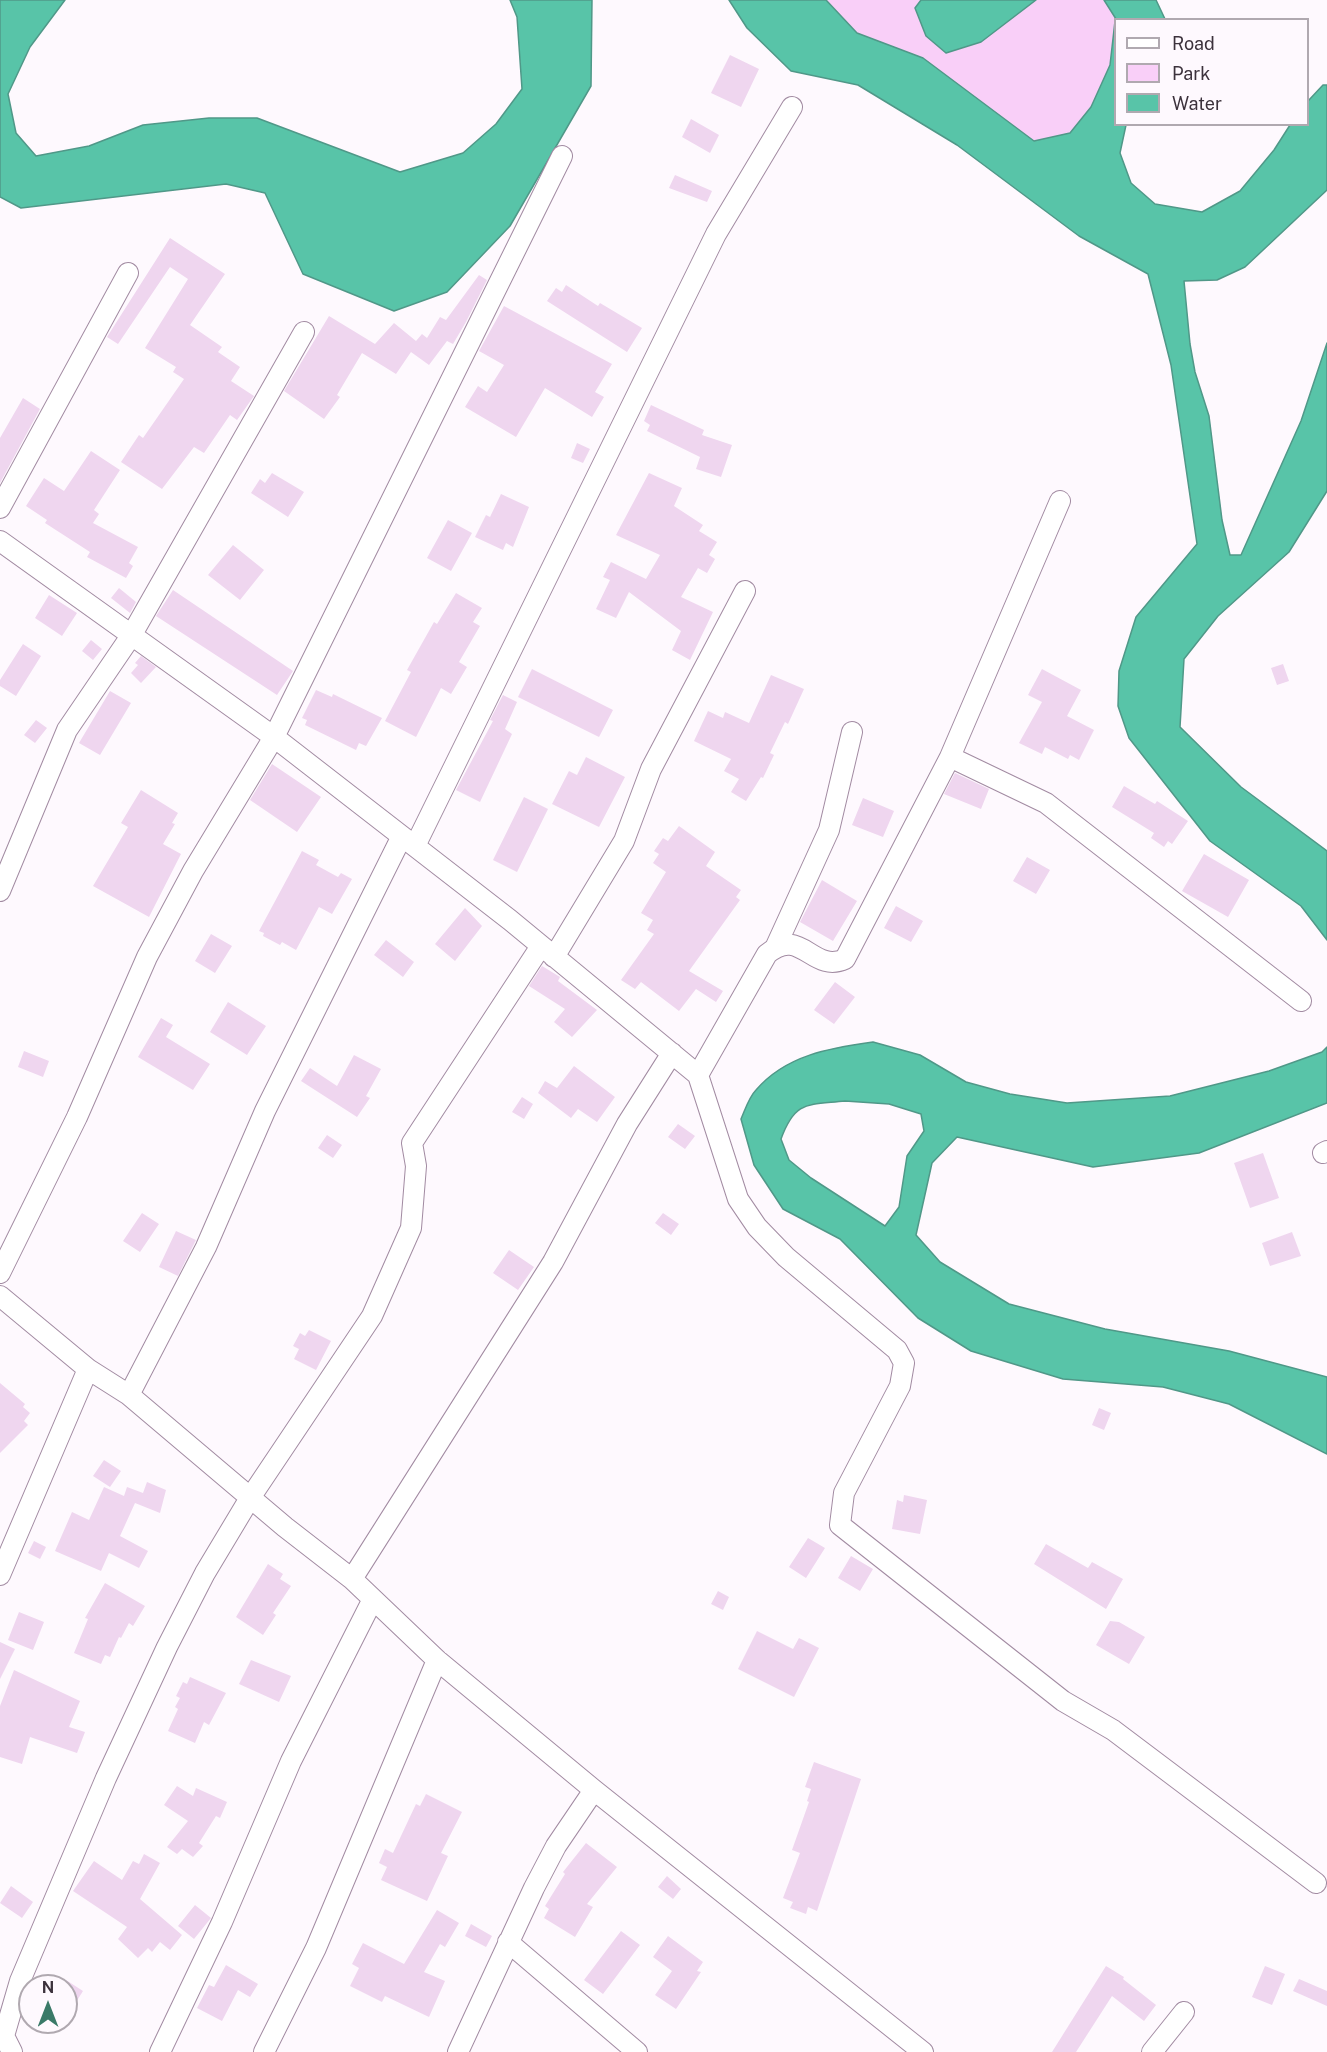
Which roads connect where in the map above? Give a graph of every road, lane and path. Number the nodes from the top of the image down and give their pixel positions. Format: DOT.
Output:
graph roads {
  1 [pos="792,107"];
  2 [pos="562,156"];
  3 [pos="128,273"];
  4 [pos="304,332"];
  5 [pos="1060,501"];
  6 [pos="0,508"];
  7 [pos="0,541"];
  8 [pos="746,591"];
  9 [pos="131,636"];
  10 [pos="852,732"];
  11 [pos="274,737"];
  12 [pos="950,757"];
  13 [pos="409,841"];
  14 [pos="0,891"];
  15 [pos="776,946"];
  16 [pos="548,952"];
  17 [pos="1300,1001"];
  18 [pos="672,1053"];
  19 [pos="698,1075"];
  20 [pos="0,1273"];
  21 [pos="0,1296"];
  22 [pos="88,1369"];
  23 [pos="129,1395"];
  24 [pos="250,1498"];
  25 [pos="0,1575"];
  26 [pos="352,1579"];
  27 [pos="373,1599"];
  28 [pos="437,1659"];
  29 [pos="594,1790"];
  30 [pos="1316,1883"];
  31 [pos="508,1942"];
  32 [pos="1184,2012"];
  33 [pos="12,2052"];
  34 [pos="160,2052"];
  35 [pos="264,2052"];
  36 [pos="458,2052"];
  37 [pos="638,2052"];
  38 [pos="923,2052"];
  39 [pos="1152,2052"];
  1 -- 13 [label="street"];
  2 -- 11 [label="street"];
  3 -- 6 [label="street"];
  4 -- 9 [label="street"];
  5 -- 12 [label="street"];
  7 -- 9 [label="street"];
  8 -- 16 [label="street"];
  9 -- 11 [label="street"];
  9 -- 14 [label="street"];
  10 -- 15 [label="street"];
  11 -- 13 [label="street"];
  11 -- 20 [label="street"];
  12 -- 15 [label="street"];
  12 -- 17 [label="street"];
  13 -- 16 [label="street"];
  13 -- 23 [label="street"];
  15 -- 19 [label="street"];
  16 -- 18 [label="street"];
  16 -- 24 [label="street"];
  18 -- 19 [label="street"];
  18 -- 26 [label="street"];
  19 -- 30 [label="street"];
  21 -- 22 [label="street"];
  22 -- 23 [label="street"];
  22 -- 25 [label="street"];
  23 -- 24 [label="street"];
  24 -- 26 [label="street"];
  24 -- 33 [label="street"];
  26 -- 27 [label="street"];
  27 -- 28 [label="street"];
  27 -- 34 [label="street"];
  28 -- 29 [label="street"];
  28 -- 35 [label="street"];
  29 -- 31 [label="street"];
  29 -- 38 [label="street"];
  31 -- 36 [label="street"];
  31 -- 37 [label="street"];
  32 -- 39 [label="street"];
}
